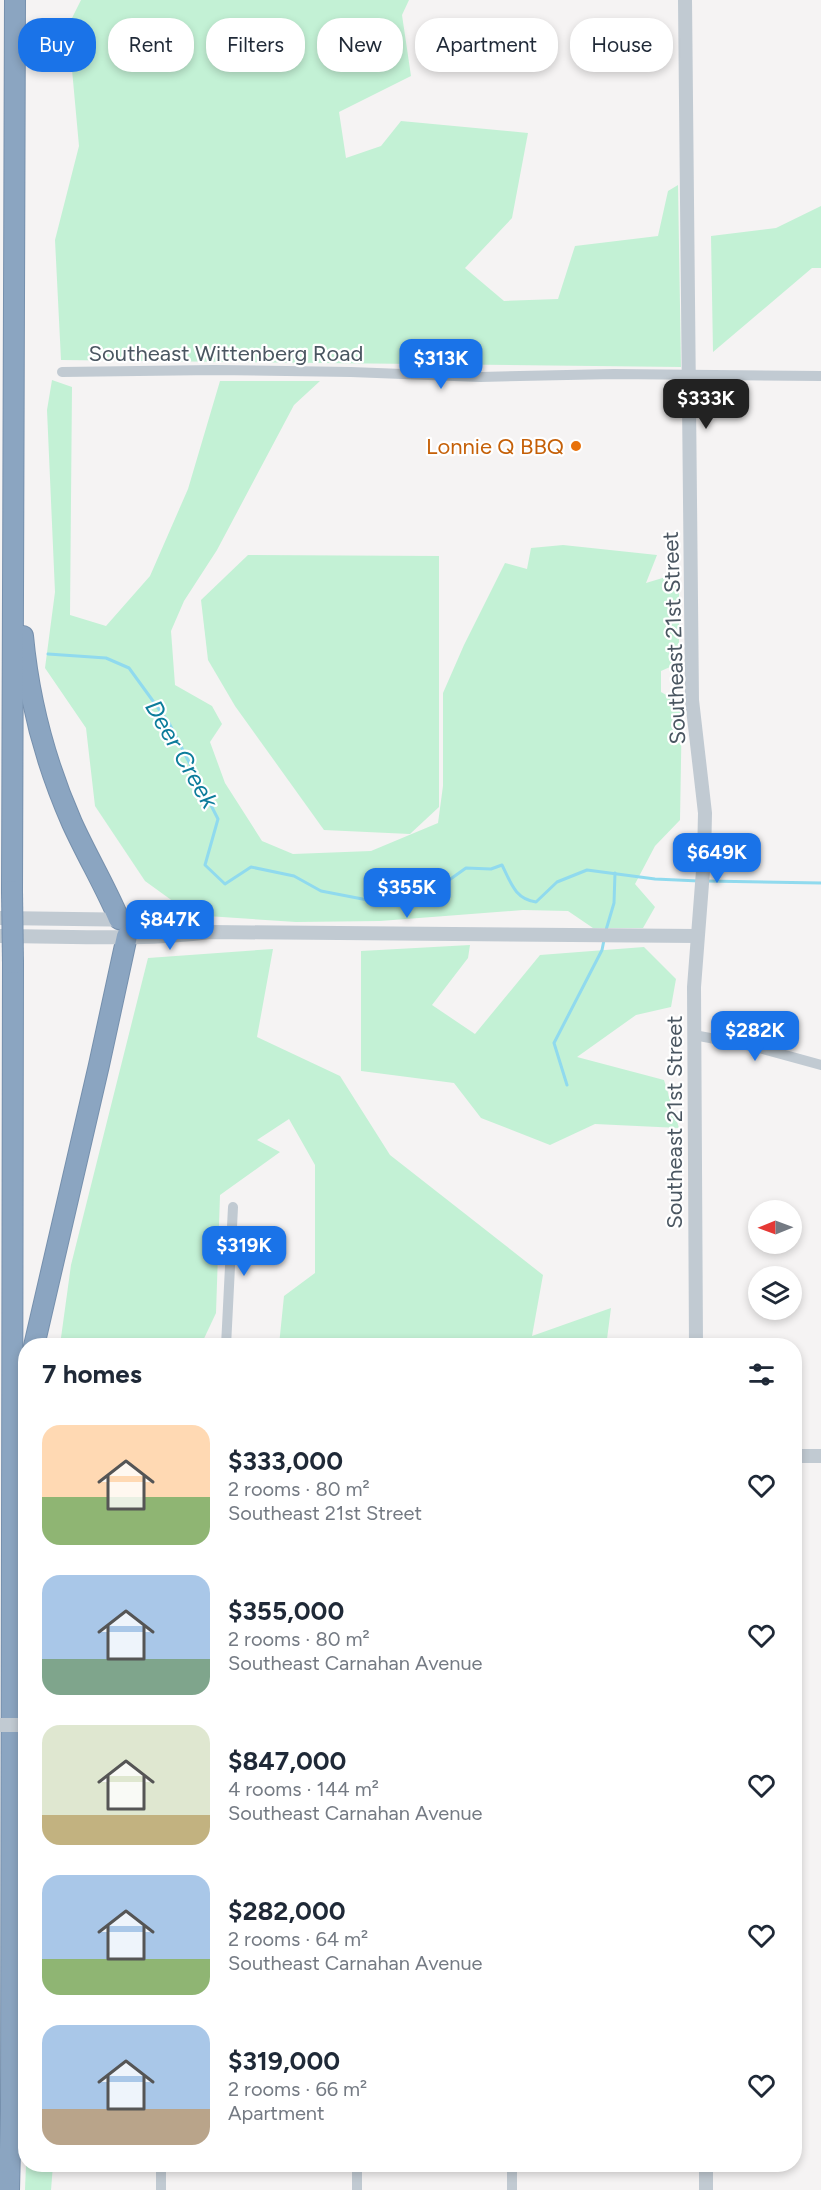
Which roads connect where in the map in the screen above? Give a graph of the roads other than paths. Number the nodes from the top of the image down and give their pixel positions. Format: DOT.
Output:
graph roads {
  1 [pos="15,0"];
  2 [pos="22,0"];
  3 [pos="685,0"];
  4 [pos="15,66"];
  5 [pos="62,372"];
  6 [pos="689,375"];
  7 [pos="821,376"];
  8 [pos="13,529"];
  9 [pos="0,918"];
  10 [pos="123,927"];
  11 [pos="0,936"];
  12 [pos="697,936"];
  13 [pos="694,1035"];
  14 [pos="821,1065"];
  15 [pos="233,1207"];
  16 [pos="36,1338"];
  17 [pos="226,1338"];
  18 [pos="696,1338"];
  19 [pos="802,1456"];
  20 [pos="821,1456"];
  21 [pos="18,1532"];
  22 [pos="12,1588"];
  23 [pos="0,1725"];
  24 [pos="18,1725"];
  25 [pos="161,2172"];
  26 [pos="357,2172"];
  27 [pos="512,2172"];
  28 [pos="706,2172"];
  29 [pos="11,2190"];
  30 [pos="161,2190"];
  31 [pos="357,2190"];
  32 [pos="512,2190"];
  33 [pos="706,2190"];
  1 -- 4 [label="highway"];
  2 -- 4 [label="highway"];
  3 -- 6 [label="street, Southeast 21st Street"];
  4 -- 8 [label="highway"];
  5 -- 6 [label="street, Southeast Wittenberg Road"];
  6 -- 7 [label="street, Southeast Wittenberg Road"];
  6 -- 12 [label="street, Southeast 21st Street"];
  8 -- 10 [label="highway"];
  8 -- 22 [label="highway, bridge"];
  9 -- 10 [label="street"];
  10 -- 11 [label="street"];
  10 -- 12 [label="street"];
  10 -- 16 [label="highway"];
  12 -- 13 [label="street, Southeast 21st Street"];
  13 -- 14 [label="street"];
  13 -- 18 [label="street, Southeast 21st Street"];
  15 -- 17 [label="street"];
  19 -- 20 [label="street"];
  21 -- 22 [label="highway"];
  22 -- 29 [label="highway"];
  23 -- 24 [label="street, bridge"];
  25 -- 30 [label="street"];
  26 -- 31 [label="street"];
  27 -- 32 [label="street"];
  28 -- 33 [label="street"];
}
